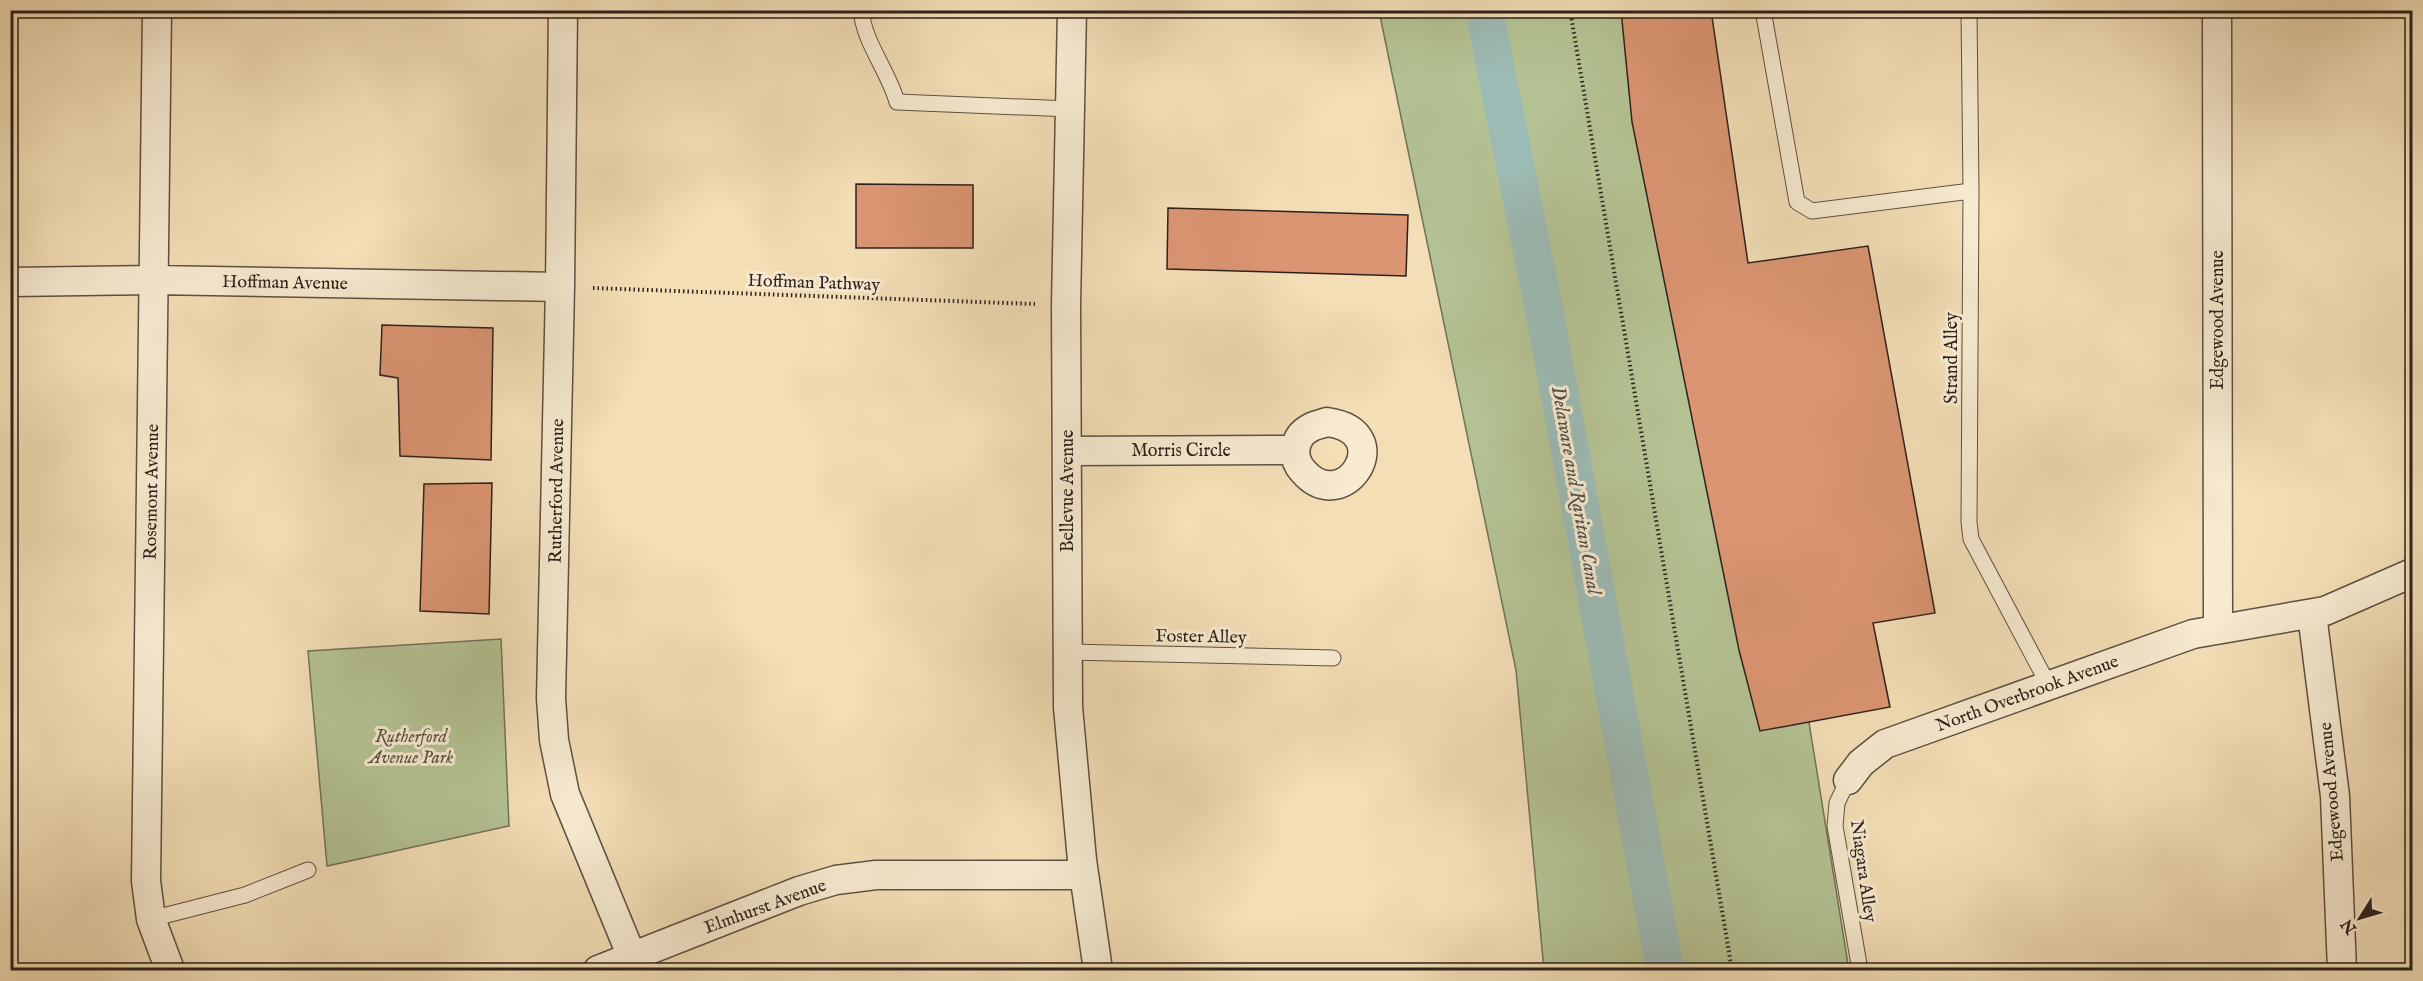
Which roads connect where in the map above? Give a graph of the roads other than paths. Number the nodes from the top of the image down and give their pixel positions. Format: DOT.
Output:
graph roads {
  1 [pos="157,10"];
  2 [pos="563,10"];
  3 [pos="861,10"];
  4 [pos="1072,10"];
  5 [pos="1763,10"];
  6 [pos="1969,10"];
  7 [pos="2217,10"];
  8 [pos="1070,109"];
  9 [pos="1971,191"];
  10 [pos="154,280"];
  11 [pos="10,282"];
  12 [pos="560,287"];
  13 [pos="1294,450"];
  14 [pos="1068,451"];
  15 [pos="2412,573"];
  16 [pos="2312,614"];
  17 [pos="2218,629"];
  18 [pos="1068,652"];
  19 [pos="1333,658"];
  20 [pos="2049,686"];
  21 [pos="1848,780"];
  22 [pos="308,870"];
  23 [pos="1083,875"];
  24 [pos="151,919"];
  25 [pos="632,957"];
  26 [pos="170,970"];
  27 [pos="598,970"];
  28 [pos="1098,970"];
  29 [pos="1860,970"];
  30 [pos="2342,970"];
  1 -- 10 [label="street, Rosemont Avenue"];
  2 -- 12 [label="street, Rutherford Avenue"];
  3 -- 8 [label="lane"];
  4 -- 8 [label="street, Bellevue Avenue"];
  5 -- 9 [label="lane"];
  6 -- 9 [label="lane, Strand Alley"];
  7 -- 17 [label="street, Edgewood Avenue"];
  8 -- 14 [label="street, Bellevue Avenue"];
  9 -- 20 [label="lane, Strand Alley"];
  10 -- 11 [label="street, Hoffman Avenue"];
  10 -- 12 [label="street, Hoffman Avenue"];
  10 -- 24 [label="street, Rosemont Avenue"];
  12 -- 25 [label="street, Rutherford Avenue"];
  13 -- 14 [label="street, Morris Circle"];
  14 -- 18 [label="street, Bellevue Avenue"];
  15 -- 16 [label="street"];
  16 -- 17 [label="street, North Overbrook Avenue"];
  16 -- 30 [label="street, Edgewood Avenue"];
  17 -- 20 [label="street, North Overbrook Avenue"];
  18 -- 19 [label="lane, Foster Alley"];
  18 -- 23 [label="street, Bellevue Avenue"];
  20 -- 21 [label="street, North Overbrook Avenue"];
  21 -- 29 [label="lane, Niagara Alley"];
  22 -- 24 [label="lane"];
  23 -- 25 [label="street, Elmhurst Avenue"];
  23 -- 28 [label="street, Bellevue Avenue"];
  24 -- 26 [label="street, Rosemont Avenue"];
  25 -- 27 [label="street, Elmhurst Avenue"];
}
